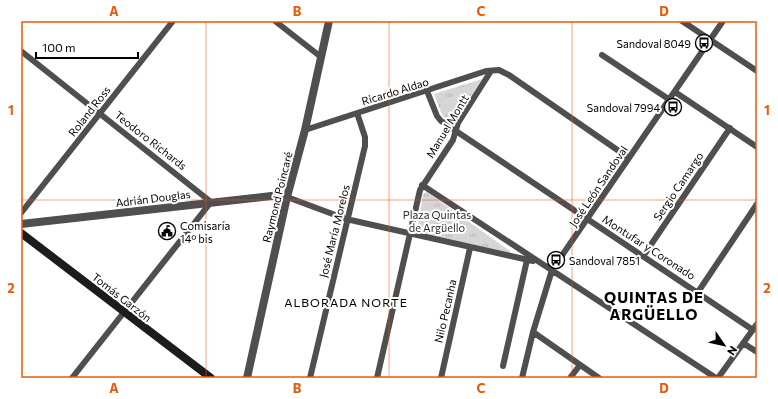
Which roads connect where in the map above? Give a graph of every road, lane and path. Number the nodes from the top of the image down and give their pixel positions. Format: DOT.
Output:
graph roads {
  1 [pos="173,21"];
  2 [pos="275,21"];
  3 [pos="330,21"];
  4 [pos="682,21"];
  5 [pos="722,21"];
  6 [pos="710,40"];
  7 [pos="21,51"];
  8 [pos="602,55"];
  9 [pos="321,57"];
  10 [pos="491,71"];
  11 [pos="757,72"];
  12 [pos="427,92"];
  13 [pos="675,92"];
  14 [pos="670,100"];
  15 [pos="99,113"];
  16 [pos="357,113"];
  17 [pos="730,128"];
  18 [pos="305,130"];
  19 [pos="455,130"];
  20 [pos="757,147"];
  21 [pos="629,158"];
  22 [pos="422,185"];
  23 [pos="287,197"];
  24 [pos="211,202"];
  25 [pos="757,204"];
  26 [pos="21,213"];
  27 [pos="346,219"];
  28 [pos="588,219"];
  29 [pos="21,224"];
  30 [pos="21,233"];
  31 [pos="410,234"];
  32 [pos="470,248"];
  33 [pos="644,255"];
  34 [pos="526,260"];
  35 [pos="537,262"];
  36 [pos="552,270"];
  37 [pos="698,292"];
  38 [pos="124,312"];
  39 [pos="757,324"];
  40 [pos="753,330"];
  41 [pos="533,332"];
  42 [pos="743,343"];
  43 [pos="757,352"];
  44 [pos="580,365"];
  45 [pos="503,366"];
  46 [pos="72,378"];
  47 [pos="211,378"];
  48 [pos="247,378"];
  49 [pos="310,378"];
  50 [pos="377,378"];
  51 [pos="440,378"];
  52 [pos="522,378"];
  53 [pos="570,378"];
  54 [pos="599,378"];
  55 [pos="717,378"];
  1 -- 15 [label="street, Roland Ross"];
  2 -- 9 [label="street"];
  3 -- 9 [label="street, Raymond Poincaré"];
  4 -- 6 [label="street"];
  5 -- 6 [label="street, José León Sandoval"];
  6 -- 11 [label="street"];
  6 -- 13 [label="street, José León Sandoval"];
  7 -- 15 [label="street, Teodoro Richards"];
  8 -- 14 [label="street"];
  9 -- 18 [label="street, Raymond Poincaré"];
  10 -- 12 [label="street, Ricardo Aldao"];
  10 -- 19 [label="street, Manuel Montt"];
  10 -- 21 [label="street"];
  12 -- 16 [label="street, Ricardo Aldao"];
  12 -- 19 [label="street, Montufar y Coronado"];
  13 -- 14 [label="street, José León Sandoval"];
  13 -- 17 [label="street"];
  14 -- 21 [label="street, José León Sandoval"];
  15 -- 24 [label="street, Teodoro Richards"];
  15 -- 26 [label="street, Roland Ross"];
  16 -- 18 [label="street, Ricardo Aldao"];
  16 -- 27 [label="street, José María Morelos"];
  17 -- 20 [label="street"];
  17 -- 33 [label="street, Sergio Camargo"];
  18 -- 23 [label="street, Raymond Poincaré"];
  19 -- 22 [label="street, Manuel Montt"];
  19 -- 28 [label="street, Montufar y Coronado"];
  21 -- 28 [label="street, José León Sandoval"];
  22 -- 31 [label="street, Manuel Montt"];
  22 -- 35 [label="street"];
  23 -- 24 [label="street, Adrián Douglas"];
  23 -- 27 [label="street"];
  23 -- 48 [label="street, Raymond Poincaré"];
  24 -- 29 [label="street, Adrián Douglas"];
  24 -- 38 [label="street"];
  25 -- 37 [label="street"];
  27 -- 31 [label="street"];
  27 -- 49 [label="street, José María Morelos"];
  28 -- 33 [label="street, Montufar y Coronado"];
  28 -- 36 [label="street, José León Sandoval"];
  30 -- 38 [label="main road, Tomás Garzón"];
  31 -- 32 [label="street"];
  31 -- 50 [label="street, Manuel Montt"];
  32 -- 34 [label="street"];
  32 -- 51 [label="street, Nilo Pecanha"];
  33 -- 37 [label="street, Montufar y Coronado"];
  34 -- 35 [label="street"];
  34 -- 45 [label="street"];
  35 -- 36 [label="street"];
  36 -- 41 [label="street, José León Sandoval"];
  36 -- 55 [label="street"];
  37 -- 40 [label="street, Montufar y Coronado"];
  38 -- 46 [label="street"];
  38 -- 47 [label="main road, Tomás Garzón"];
  39 -- 40 [label="street"];
  40 -- 42 [label="street"];
  41 -- 44 [label="street"];
  41 -- 52 [label="street, José León Sandoval"];
  42 -- 43 [label="street"];
  42 -- 55 [label="street"];
  44 -- 53 [label="street"];
  44 -- 54 [label="street"];
}
